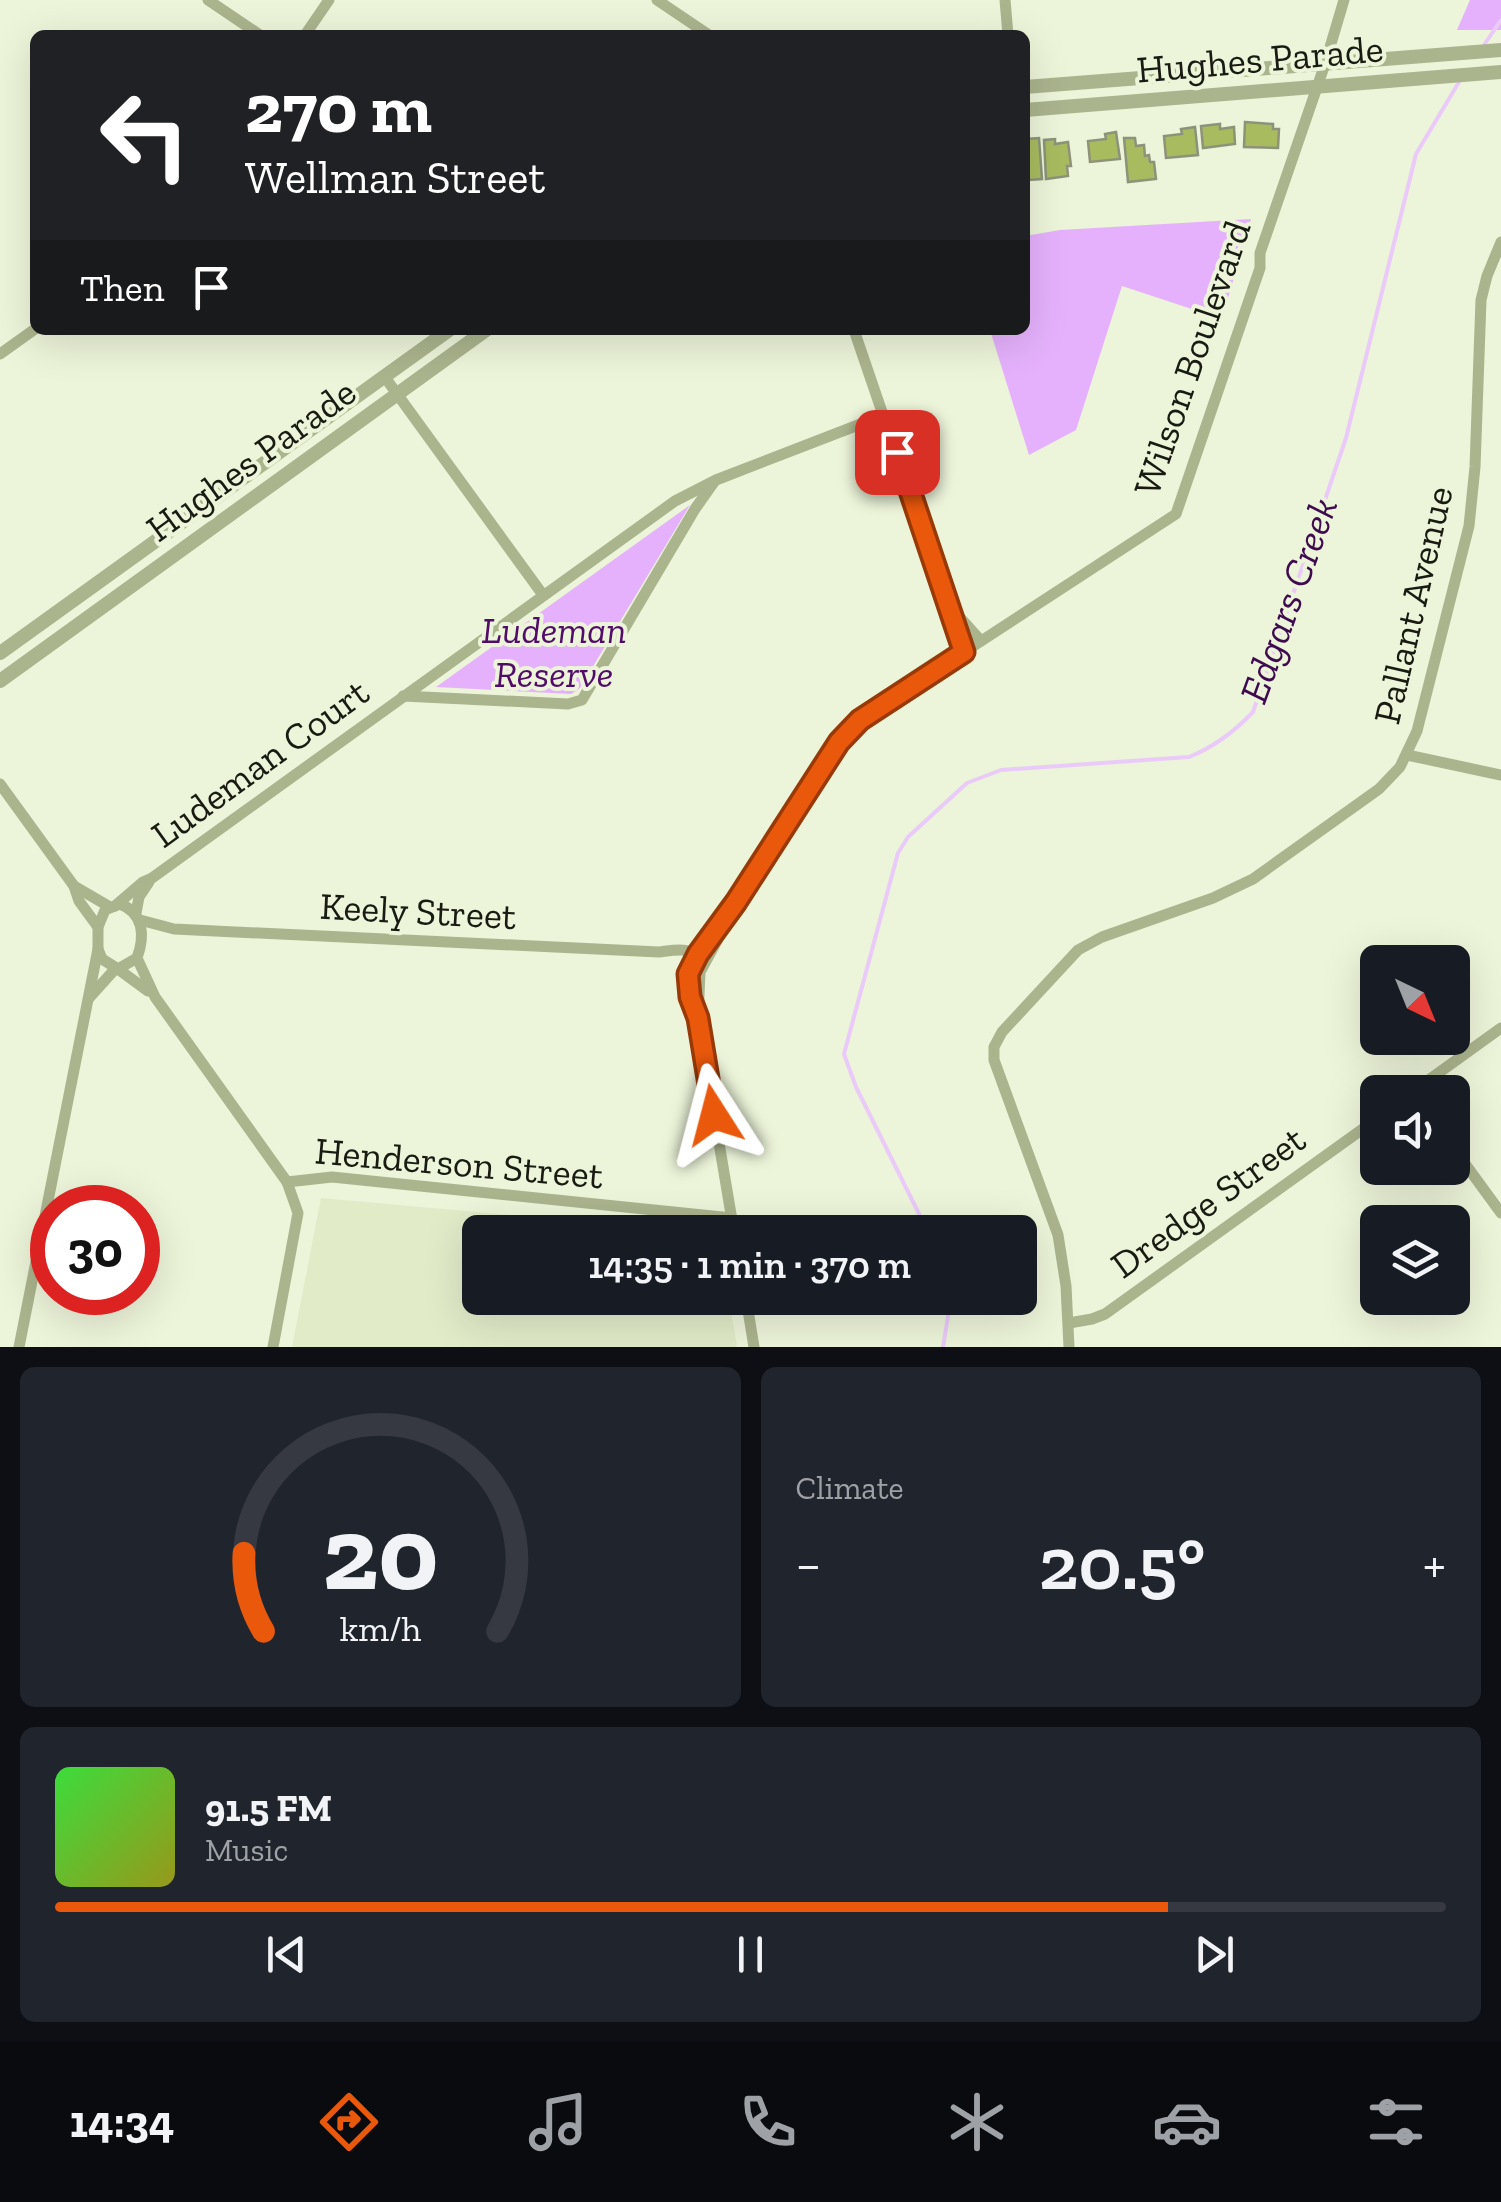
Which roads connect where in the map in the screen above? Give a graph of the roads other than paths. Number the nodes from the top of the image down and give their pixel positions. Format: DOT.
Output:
graph roads {
  1 [pos="208,0"];
  2 [pos="329,0"];
  3 [pos="656,0"];
  4 [pos="1005,0"];
  5 [pos="1344,0"];
  6 [pos="253,30"];
  7 [pos="309,30"];
  8 [pos="701,30"];
  9 [pos="1008,30"];
  10 [pos="1501,50"];
  11 [pos="1325,64"];
  12 [pos="1501,72"];
  13 [pos="1030,87"];
  14 [pos="1317,87"];
  15 [pos="1030,110"];
  16 [pos="1501,242"];
  17 [pos="30,333"];
  18 [pos="441,335"];
  19 [pos="450,335"];
  20 [pos="479,335"];
  21 [pos="856,335"];
  22 [pos="459,350"];
  23 [pos="0,354"];
  24 [pos="384,376"];
  25 [pos="398,394"];
  26 [pos="884,415"];
  27 [pos="716,480"];
  28 [pos="543,595"];
  29 [pos="948,600"];
  30 [pos="40,624"];
  31 [pos="981,641"];
  32 [pos="53,643"];
  33 [pos="964,652"];
  34 [pos="0,653"];
  35 [pos="0,681"];
  36 [pos="403,696"];
  37 [pos="1407,755"];
  38 [pos="1501,775"];
  39 [pos="0,784"];
  40 [pos="152,878"];
  41 [pos="74,886"];
  42 [pos="112,906"];
  43 [pos="138,917"];
  44 [pos="98,927"];
  45 [pos="174,929"];
  46 [pos="98,949"];
  47 [pos="139,951"];
  48 [pos="698,959"];
  49 [pos="117,969"];
  50 [pos="89,998"];
  51 [pos="155,998"];
  52 [pos="1501,1028"];
  53 [pos="1436,1075"];
  54 [pos="1360,1131"];
  55 [pos="1470,1171"];
  56 [pos="287,1182"];
  57 [pos="1501,1213"];
  58 [pos="703,1215"];
  59 [pos="731,1215"];
  60 [pos="749,1315"];
  61 [pos="1069,1323"];
  62 [pos="18,1347"];
  63 [pos="273,1347"];
  64 [pos="754,1347"];
  65 [pos="1069,1347"];
  1 -- 6 [label="street"];
  2 -- 7 [label="street"];
  3 -- 8 [label="street"];
  4 -- 9 [label="street"];
  5 -- 11 [label="street, Wilson Boulevard"];
  10 -- 11 [label="street, Hughes Parade"];
  11 -- 13 [label="street, Hughes Parade"];
  11 -- 14 [label="street, Wilson Boulevard"];
  12 -- 14 [label="street, Hughes Parade"];
  14 -- 15 [label="street, Hughes Parade"];
  14 -- 31 [label="street, Wilson Boulevard"];
  16 -- 37 [label="street, Pallant Avenue"];
  17 -- 23 [label="street"];
  18 -- 24 [label="street, Hughes Parade"];
  19 -- 22 [label="street"];
  20 -- 22 [label="street, Hughes Parade"];
  21 -- 26 [label="street"];
  22 -- 25 [label="street, Hughes Parade"];
  24 -- 25 [label="street"];
  24 -- 30 [label="street, Hughes Parade"];
  25 -- 28 [label="street"];
  25 -- 32 [label="street, Hughes Parade"];
  26 -- 27 [label="street, Ludeman Court"];
  26 -- 29 [label="street"];
  27 -- 28 [label="street, Ludeman Court"];
  27 -- 36 [label="street, Ludeman Court"];
  28 -- 36 [label="street, Ludeman Court"];
  29 -- 31 [label="street"];
  29 -- 33 [label="street"];
  30 -- 32 [label="street"];
  30 -- 34 [label="street, Hughes Parade"];
  31 -- 33 [label="street, Wilson Boulevard"];
  32 -- 35 [label="street, Hughes Parade"];
  33 -- 48 [label="street, Wilson Boulevard"];
  36 -- 40 [label="street, Ludeman Court"];
  37 -- 38 [label="street"];
  37 -- 61 [label="street, Pallant Avenue"];
  39 -- 41 [label="street"];
  40 -- 42 [label="street, Ludeman Court"];
  40 -- 43 [label="street, Ludeman Court"];
  41 -- 42 [label="street"];
  41 -- 44 [label="street"];
  42 -- 43 [label="street"];
  42 -- 44 [label="street"];
  43 -- 45 [label="street, Keely Street"];
  43 -- 47 [label="street"];
  44 -- 46 [label="street"];
  45 -- 47 [label="street, Keely Street"];
  45 -- 48 [label="street, Keely Street"];
  46 -- 49 [label="street"];
  46 -- 50 [label="street"];
  47 -- 49 [label="street"];
  47 -- 51 [label="street, Henderson Street"];
  48 -- 59 [label="street, Wilson Boulevard"];
  49 -- 50 [label="street"];
  49 -- 51 [label="street, Henderson Street"];
  50 -- 62 [label="street"];
  51 -- 56 [label="street, Henderson Street"];
  52 -- 53 [label="street"];
  54 -- 61 [label="street, Dredge Street"];
  55 -- 57 [label="street"];
  56 -- 58 [label="street, Henderson Street"];
  56 -- 63 [label="street"];
  60 -- 64 [label="street"];
  61 -- 65 [label="street, Pallant Avenue"];
}
